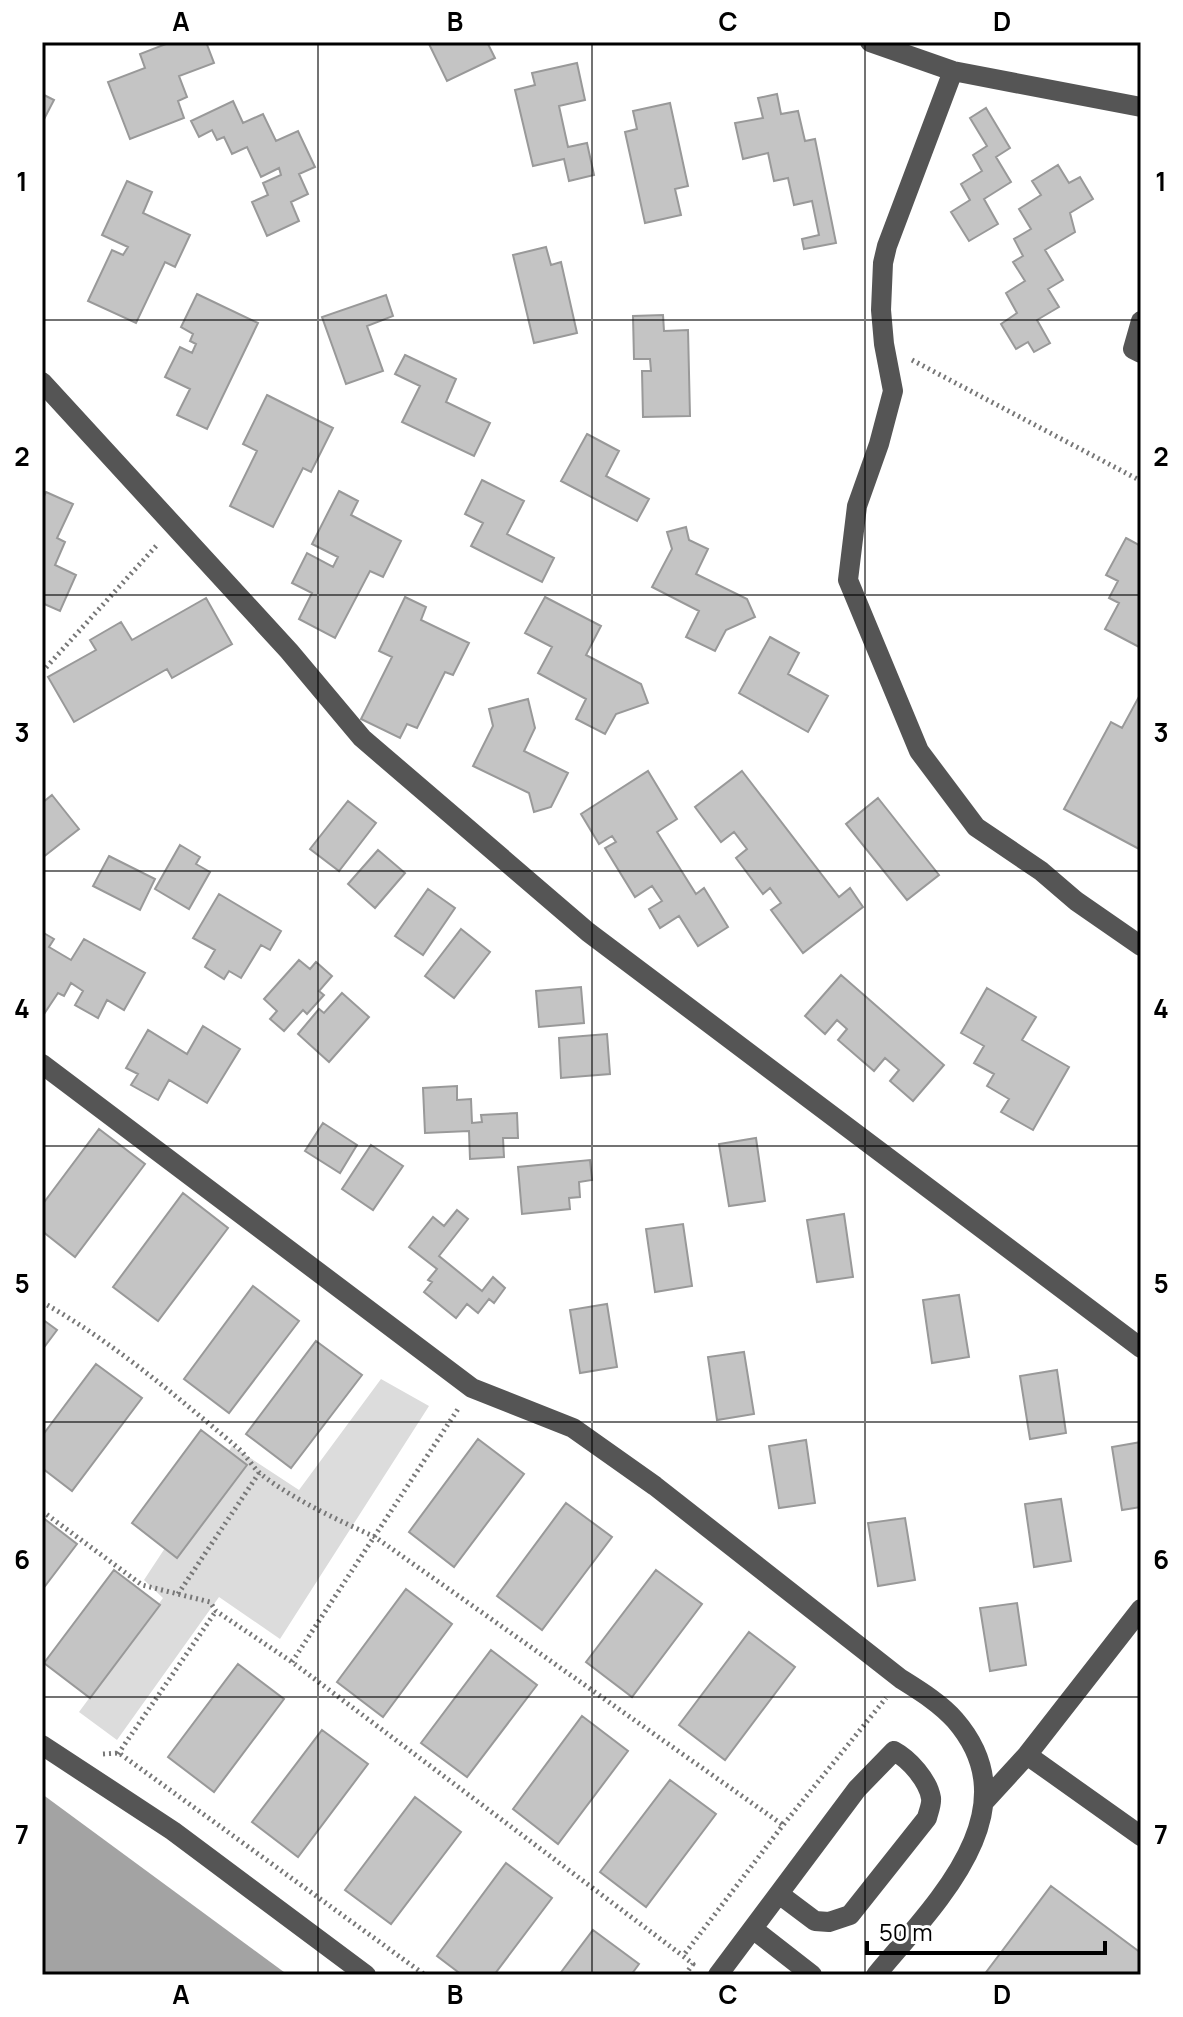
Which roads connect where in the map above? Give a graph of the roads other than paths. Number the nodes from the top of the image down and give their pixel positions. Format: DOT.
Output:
graph roads {
  1 [pos="870,42"];
  2 [pos="953,71"];
  3 [pos="1141,107"];
  4 [pos="1141,321"];
  5 [pos="1141,353"];
  6 [pos="42,382"];
  7 [pos="1141,946"];
  8 [pos="42,1064"];
  9 [pos="1141,1348"];
  10 [pos="1141,1609"];
  11 [pos="42,1745"];
  12 [pos="1027,1755"];
  13 [pos="984,1802"];
  14 [pos="1141,1836"];
  15 [pos="779,1894"];
  16 [pos="753,1929"];
  17 [pos="366,1975"];
  18 [pos="718,1975"];
  19 [pos="812,1975"];
  20 [pos="876,1975"];
  1 -- 2 [label="street"];
  2 -- 3 [label="street"];
  2 -- 7 [label="street"];
  4 -- 5 [label="street"];
  6 -- 9 [label="street"];
  8 -- 13 [label="street"];
  10 -- 12 [label="street"];
  11 -- 17 [label="street"];
  12 -- 13 [label="street"];
  12 -- 14 [label="street"];
  13 -- 20 [label="street"];
  15 -- 15 [label="street"];
  15 -- 16 [label="street"];
  16 -- 18 [label="street"];
  16 -- 19 [label="street"];
}
